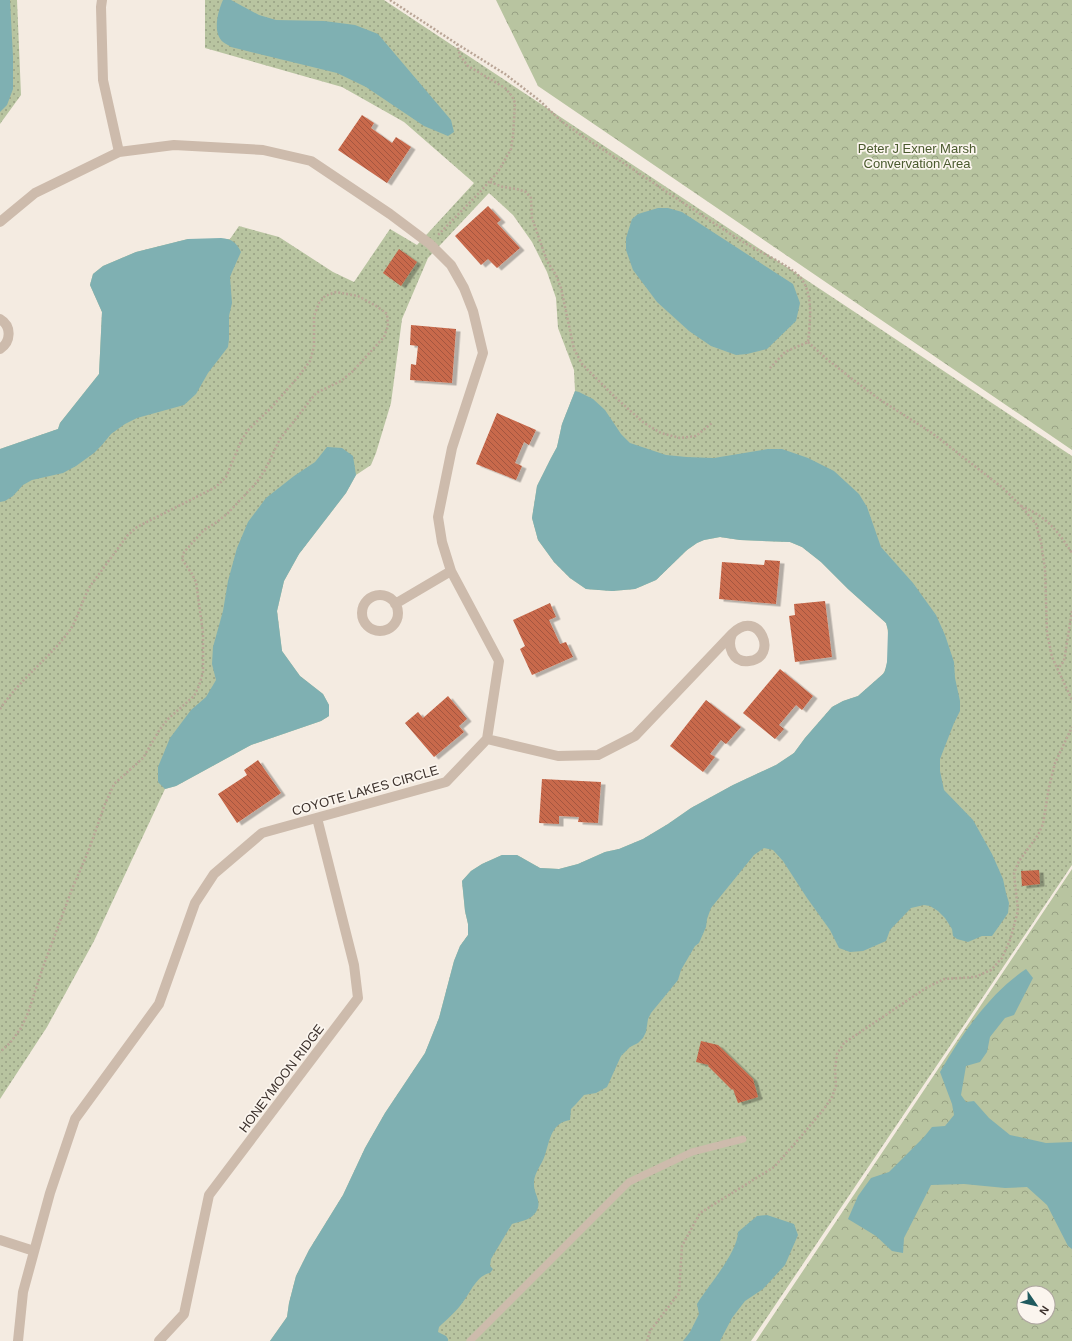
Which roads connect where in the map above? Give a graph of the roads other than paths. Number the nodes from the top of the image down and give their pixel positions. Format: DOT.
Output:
graph roads {
  1 [pos="102,0"];
  2 [pos="119,152"];
  3 [pos="0,222"];
  4 [pos="0,319"];
  5 [pos="0,350"];
  6 [pos="451,571"];
  7 [pos="395,604"];
  8 [pos="732,634"];
  9 [pos="487,739"];
  10 [pos="317,818"];
  11 [pos="743,1139"];
  12 [pos="0,1240"];
  13 [pos="34,1251"];
  14 [pos="18,1341"];
  15 [pos="159,1341"];
  16 [pos="470,1341"];
  1 -- 2 [label="street"];
  2 -- 3 [label="street"];
  2 -- 6 [label="street"];
  4 -- 5 [label="street"];
  6 -- 7 [label="street"];
  6 -- 9 [label="street"];
  8 -- 9 [label="street"];
  9 -- 10 [label="street, COYOTE LAKES CIRCLE"];
  10 -- 13 [label="street, COYOTE LAKES CIRCLE"];
  10 -- 15 [label="street, HONEYMOON RIDGE"];
  11 -- 16 [label="lane"];
  12 -- 13 [label="street"];
  13 -- 14 [label="street, COYOTE LAKES CIRCLE"];
}
